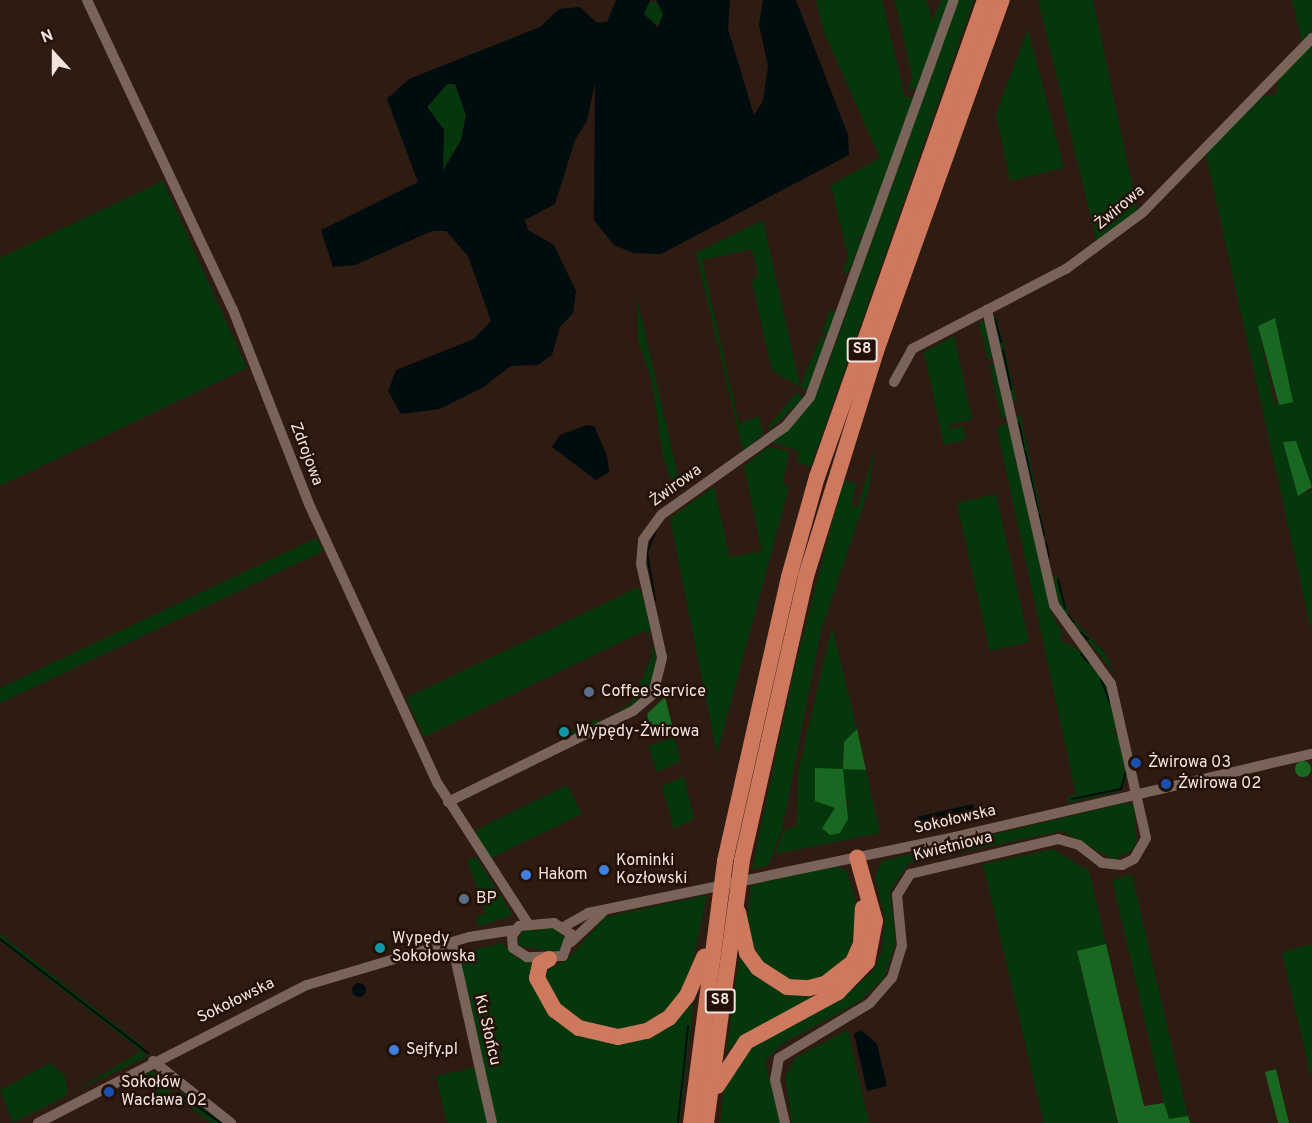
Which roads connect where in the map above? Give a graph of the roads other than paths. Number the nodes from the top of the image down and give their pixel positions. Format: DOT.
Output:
graph roads {
  1 [pos="87,0"];
  2 [pos="954,0"];
  3 [pos="985,0"];
  4 [pos="1002,0"];
  5 [pos="1312,38"];
  6 [pos="987,310"];
  7 [pos="894,382"];
  8 [pos="1312,754"];
  9 [pos="1137,795"];
  10 [pos="448,802"];
  11 [pos="857,857"];
  12 [pos="735,899"];
  13 [pos="515,908"];
  14 [pos="603,912"];
  15 [pos="529,925"];
  16 [pos="565,927"];
  17 [pos="514,933"];
  18 [pos="712,934"];
  19 [pos="571,942"];
  20 [pos="456,943"];
  21 [pos="549,959"];
  22 [pos="153,1061"];
  23 [pos="708,1103"];
  24 [pos="38,1123"];
  25 [pos="231,1123"];
  26 [pos="492,1123"];
  27 [pos="691,1123"];
  28 [pos="706,1123"];
  29 [pos="785,1123"];
  1 -- 10 [label="street, Zdrojowa"];
  2 -- 10 [label="street, Żwirowa"];
  3 -- 18 [label="highway, S8"];
  4 -- 12 [label="highway, S8"];
  5 -- 6 [label="street, Żwirowa"];
  6 -- 7 [label="street, Żwirowa"];
  6 -- 9 [label="street, Kwietniowa"];
  8 -- 9 [label="street, Sokołowska"];
  9 -- 11 [label="street, Sokołowska"];
  9 -- 29 [label="street, Kwietniowa"];
  10 -- 13 [label="street, Zdrojowa"];
  11 -- 12 [label="highway"];
  11 -- 14 [label="street, Sokołowska"];
  11 -- 23 [label="highway"];
  12 -- 23 [label="highway, S8"];
  13 -- 15 [label="street, Zdrojowa"];
  13 -- 17 [label="street, Zdrojowa"];
  14 -- 16 [label="street, Sokołowska"];
  14 -- 19 [label="street"];
  15 -- 16 [label="street, Sokołowska"];
  15 -- 17 [label="street, Sokołowska"];
  16 -- 19 [label="street"];
  17 -- 20 [label="street, Sokołowska"];
  17 -- 21 [label="street"];
  18 -- 21 [label="highway"];
  18 -- 27 [label="highway, S8"];
  19 -- 21 [label="street"];
  20 -- 22 [label="street, Sokołowska"];
  20 -- 26 [label="street, Ku Słońcu"];
  22 -- 24 [label="street, Sokołowska"];
  22 -- 25 [label="street"];
  23 -- 28 [label="highway, S8"];
}
